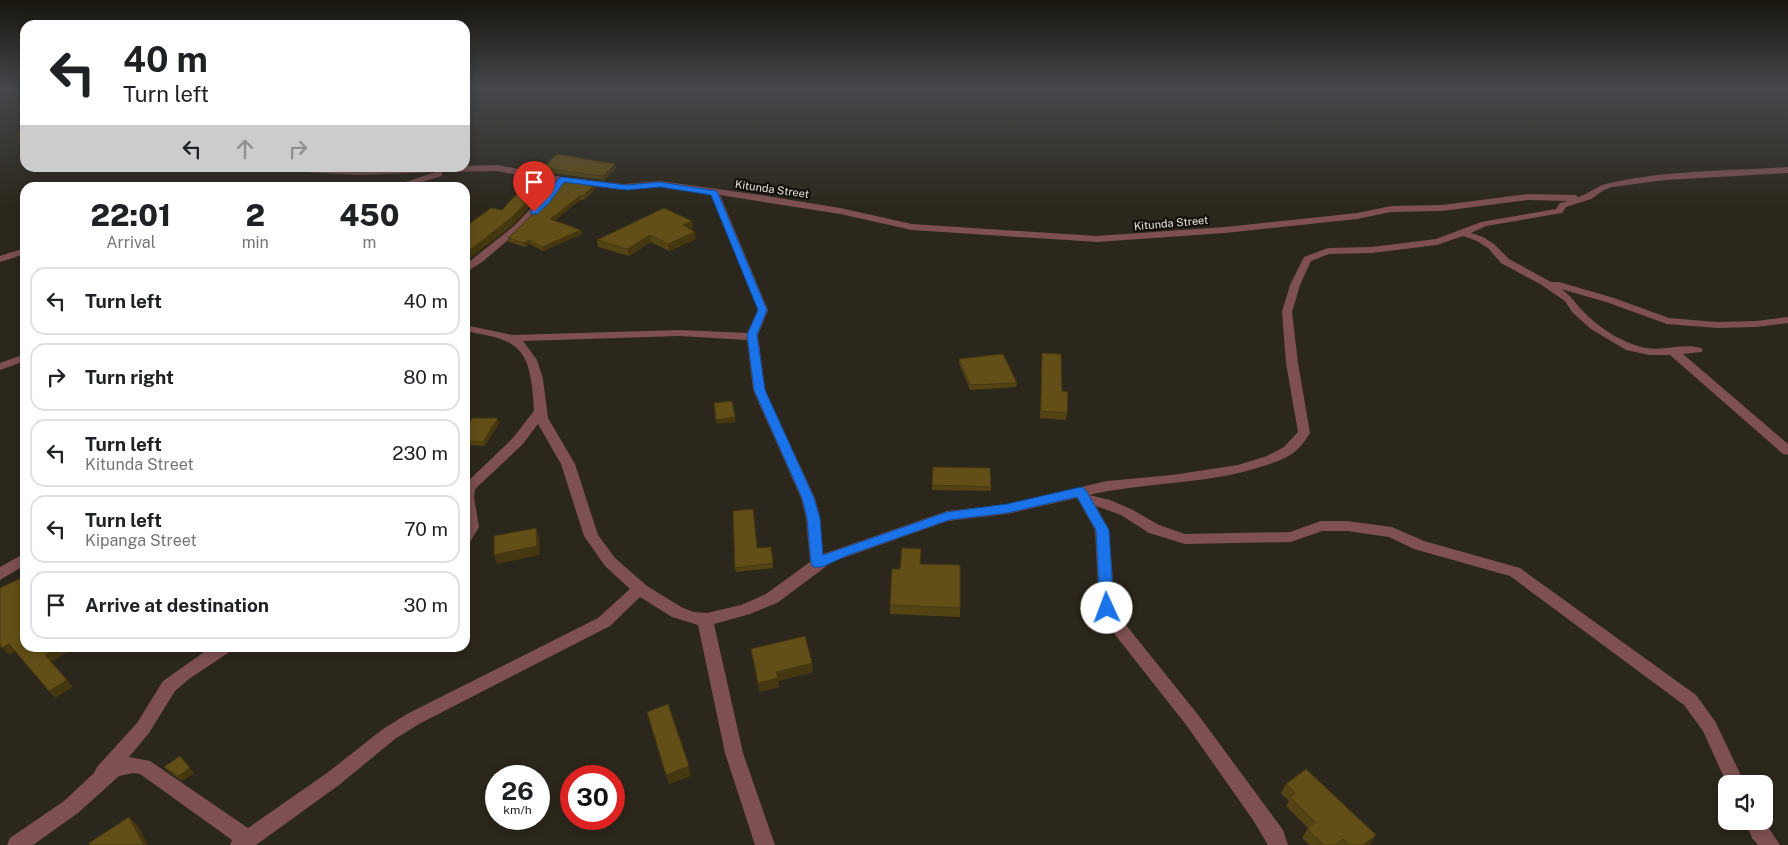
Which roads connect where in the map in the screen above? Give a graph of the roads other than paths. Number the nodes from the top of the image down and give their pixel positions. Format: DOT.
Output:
graph roads {
  1 [pos="470,169"];
  2 [pos="1788,170"];
  3 [pos="448,172"];
  4 [pos="562,180"];
  5 [pos="412,182"];
  6 [pos="715,193"];
  7 [pos="1582,199"];
  8 [pos="1463,233"];
  9 [pos="20,253"];
  10 [pos="0,260"];
  11 [pos="470,266"];
  12 [pos="1538,278"];
  13 [pos="1788,320"];
  14 [pos="470,329"];
  15 [pos="752,337"];
  16 [pos="510,338"];
  17 [pos="1697,350"];
  18 [pos="1672,351"];
  19 [pos="20,359"];
  20 [pos="0,367"];
  21 [pos="541,412"];
  22 [pos="1788,451"];
  23 [pos="470,487"];
  24 [pos="1083,495"];
  25 [pos="470,514"];
  26 [pos="470,529"];
  27 [pos="20,561"];
  28 [pos="817,563"];
  29 [pos="0,574"];
  30 [pos="640,588"];
  31 [pos="705,620"];
  32 [pos="216,652"];
  33 [pos="1732,775"];
  34 [pos="95,782"];
  35 [pos="1758,830"];
  36 [pos="243,842"];
  37 [pos="18,845"];
  38 [pos="765,845"];
  39 [pos="1278,845"];
  40 [pos="1770,845"];
  1 -- 4 [label="street, Kitunda Street"];
  2 -- 7 [label="street"];
  3 -- 5 [label="street"];
  4 -- 6 [label="street, Kitunda Street"];
  4 -- 11 [label="street"];
  6 -- 7 [label="street, Kitunda Street"];
  6 -- 15 [label="street"];
  7 -- 8 [label="street"];
  8 -- 12 [label="street"];
  8 -- 24 [label="street"];
  9 -- 10 [label="street"];
  12 -- 13 [label="street"];
  12 -- 18 [label="street"];
  14 -- 16 [label="street"];
  15 -- 16 [label="street"];
  15 -- 28 [label="street"];
  16 -- 21 [label="street"];
  17 -- 18 [label="street"];
  18 -- 22 [label="street"];
  19 -- 20 [label="street"];
  21 -- 23 [label="street"];
  21 -- 30 [label="street"];
  24 -- 28 [label="street"];
  24 -- 33 [label="street"];
  24 -- 39 [label="street"];
  25 -- 26 [label="street"];
  27 -- 29 [label="street"];
  28 -- 31 [label="street"];
  30 -- 31 [label="street"];
  30 -- 36 [label="street"];
  31 -- 38 [label="street"];
  32 -- 34 [label="street"];
  34 -- 36 [label="street"];
  34 -- 37 [label="street"];
  35 -- 40 [label="street"];
}
